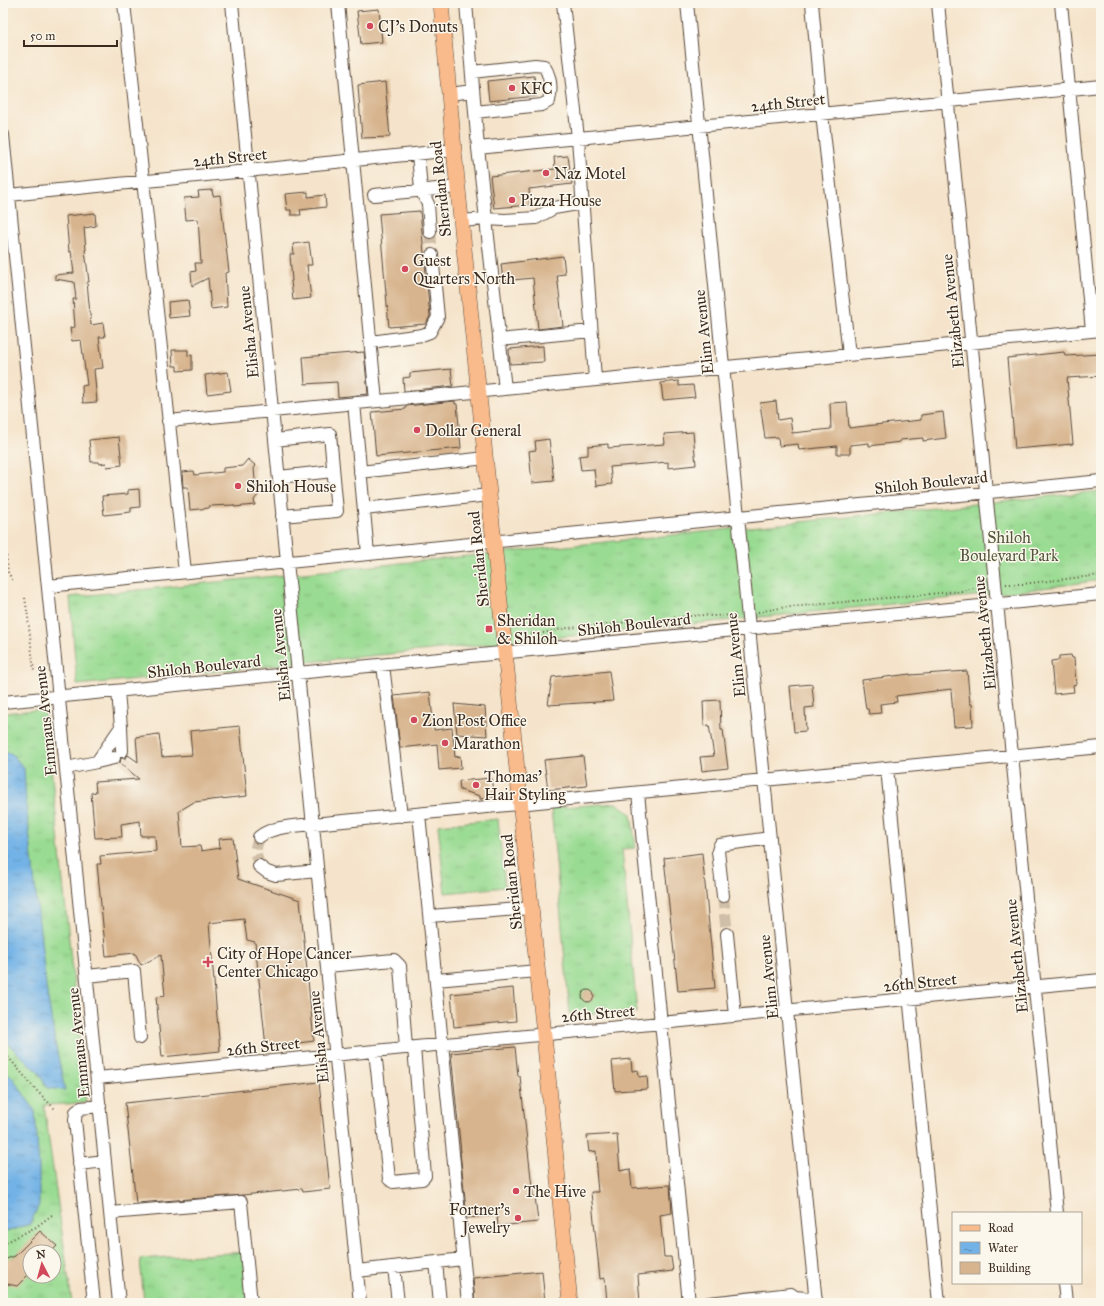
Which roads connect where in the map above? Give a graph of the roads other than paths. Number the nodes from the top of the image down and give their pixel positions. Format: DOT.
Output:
graph roads {
  1 [pos="124,3"];
  2 [pos="232,3"];
  3 [pos="338,3"];
  4 [pos="441,3"];
  5 [pos="466,3"];
  6 [pos="564,3"];
  7 [pos="687,3"];
  8 [pos="812,3"];
  9 [pos="938,3"];
  10 [pos="1062,3"];
  11 [pos="472,72"];
  12 [pos="1101,86"];
  13 [pos="1070,89"];
  14 [pos="473,91"];
  15 [pos="449,94"];
  16 [pos="948,102"];
  17 [pos="475,112"];
  18 [pos="822,114"];
  19 [pos="699,126"];
  20 [pos="3,135"];
  21 [pos="578,138"];
  22 [pos="478,148"];
  23 [pos="454,150"];
  24 [pos="418,154"];
  25 [pos="353,161"];
  26 [pos="248,171"];
  27 [pos="142,182"];
  28 [pos="458,187"];
  29 [pos="421,190"];
  30 [pos="9,195"];
  31 [pos="374,195"];
  32 [pos="582,203"];
  33 [pos="486,219"];
  34 [pos="461,221"];
  35 [pos="430,232"];
  36 [pos="432,256"];
  37 [pos="591,331"];
  38 [pos="1096,331"];
  39 [pos="499,340"];
  40 [pos="371,342"];
  41 [pos="971,343"];
  42 [pos="849,355"];
  43 [pos="723,367"];
  44 [pos="595,380"];
  45 [pos="505,389"];
  46 [pos="479,391"];
  47 [pos="376,401"];
  48 [pos="354,403"];
  49 [pos="272,410"];
  50 [pos="168,421"];
  51 [pos="275,440"];
  52 [pos="486,458"];
  53 [pos="334,471"];
  54 [pos="360,472"];
  55 [pos="279,477"];
  56 [pos="1101,481"];
  57 [pos="986,492"];
  58 [pos="489,495"];
  59 [pos="364,509"];
  60 [pos="282,516"];
  61 [pos="737,517"];
  62 [pos="494,541"];
  63 [pos="368,554"];
  64 [pos="287,562"];
  65 [pos="185,572"];
  66 [pos="48,586"];
  67 [pos="1101,594"];
  68 [pos="997,605"];
  69 [pos="749,629"];
  70 [pos="506,653"];
  71 [pos="383,665"];
  72 [pos="298,673"];
  73 [pos="118,691"];
  74 [pos="59,696"];
  75 [pos="3,702"];
  76 [pos="121,727"];
  77 [pos="1101,747"];
  78 [pos="1012,756"];
  79 [pos="97,762"];
  80 [pos="66,768"];
  81 [pos="887,768"];
  82 [pos="764,780"];
  83 [pos="638,793"];
  84 [pos="521,804"];
  85 [pos="419,814"];
  86 [pos="401,816"];
  87 [pos="313,824"];
  88 [pos="260,837"];
  89 [pos="770,838"];
  90 [pos="259,866"];
  91 [pos="318,871"];
  92 [pos="723,896"];
  93 [pos="532,908"];
  94 [pos="430,916"];
  95 [pos="727,934"];
  96 [pos="327,966"];
  97 [pos="538,971"];
  98 [pos="87,976"];
  99 [pos="436,980"];
  100 [pos="1101,980"];
  101 [pos="1035,987"];
  102 [pos="910,999"];
  103 [pos="787,1011"];
  104 [pos="735,1016"];
  105 [pos="661,1023"];
  106 [pos="544,1035"];
  107 [pos="140,1038"];
  108 [pos="442,1045"];
  109 [pos="410,1048"];
  110 [pos="375,1051"];
  111 [pos="336,1055"];
  112 [pos="97,1078"];
  113 [pos="100,1106"];
  114 [pos="105,1161"];
  115 [pos="79,1164"];
  116 [pos="1057,1212"];
  117 [pos="110,1213"];
  118 [pos="463,1259"];
  119 [pos="436,1262"];
  120 [pos="394,1267"];
  121 [pos="357,1271"];
  122 [pos="1064,1284"];
  123 [pos="816,1301"];
  124 [pos="724,1302"];
  125 [pos="94,1303"];
  126 [pos="119,1303"];
  127 [pos="251,1303"];
  128 [pos="360,1303"];
  129 [pos="398,1303"];
  130 [pos="440,1303"];
  131 [pos="468,1303"];
  132 [pos="570,1303"];
  133 [pos="689,1303"];
  134 [pos="709,1303"];
  135 [pos="939,1303"];
  136 [pos="1066,1303"];
  1 -- 27 [label="street"];
  2 -- 26 [label="street, Elisha Avenue"];
  3 -- 25 [label="street"];
  4 -- 15 [label="main road, Sheridan Road"];
  5 -- 11 [label="street"];
  6 -- 21 [label="street"];
  7 -- 19 [label="street, Elim Avenue"];
  8 -- 18 [label="street"];
  9 -- 16 [label="street, Elizabeth Avenue"];
  10 -- 13 [label="street"];
  11 -- 14 [label="street"];
  11 -- 17 [label="street"];
  12 -- 13 [label="street, 24th Street"];
  13 -- 16 [label="street, 24th Street"];
  13 -- 38 [label="street"];
  14 -- 15 [label="street"];
  14 -- 17 [label="street"];
  15 -- 23 [label="main road, Sheridan Road"];
  16 -- 18 [label="street, 24th Street"];
  16 -- 41 [label="street, Elizabeth Avenue"];
  17 -- 22 [label="street"];
  18 -- 19 [label="street, 24th Street"];
  18 -- 42 [label="street"];
  19 -- 21 [label="street, 24th Street"];
  19 -- 43 [label="street, Elim Avenue"];
  20 -- 30 [label="street, Emmaus Avenue"];
  21 -- 22 [label="street, 24th Street"];
  21 -- 32 [label="street"];
  22 -- 33 [label="street"];
  23 -- 24 [label="street, 24th Street"];
  23 -- 28 [label="main road, Sheridan Road"];
  24 -- 25 [label="street, 24th Street"];
  24 -- 29 [label="street"];
  25 -- 26 [label="street, 24th Street"];
  25 -- 40 [label="street"];
  26 -- 27 [label="street, 24th Street"];
  26 -- 49 [label="street, Elisha Avenue"];
  27 -- 30 [label="street, 24th Street"];
  27 -- 50 [label="street"];
  28 -- 29 [label="street"];
  28 -- 34 [label="main road, Sheridan Road"];
  29 -- 31 [label="street"];
  29 -- 35 [label="street"];
  30 -- 66 [label="street, Emmaus Avenue"];
  32 -- 33 [label="street"];
  32 -- 37 [label="street"];
  33 -- 34 [label="street"];
  33 -- 39 [label="street"];
  34 -- 46 [label="main road, Sheridan Road"];
  36 -- 40 [label="street"];
  37 -- 39 [label="street"];
  37 -- 44 [label="street"];
  38 -- 41 [label="street"];
  39 -- 45 [label="street"];
  40 -- 47 [label="street"];
  41 -- 42 [label="street"];
  41 -- 57 [label="street, Elizabeth Avenue"];
  42 -- 43 [label="street"];
  43 -- 44 [label="street"];
  43 -- 61 [label="street, Elim Avenue"];
  44 -- 45 [label="street"];
  45 -- 46 [label="street"];
  46 -- 47 [label="street"];
  46 -- 52 [label="main road, Sheridan Road"];
  47 -- 48 [label="street"];
  48 -- 49 [label="street"];
  48 -- 54 [label="street"];
  49 -- 50 [label="street"];
  49 -- 51 [label="street, Elisha Avenue"];
  50 -- 65 [label="street"];
  51 -- 53 [label="street"];
  51 -- 55 [label="street, Elisha Avenue"];
  52 -- 54 [label="street"];
  52 -- 58 [label="main road, Sheridan Road"];
  53 -- 55 [label="street"];
  53 -- 60 [label="street"];
  54 -- 59 [label="street"];
  55 -- 60 [label="street, Elisha Avenue"];
  56 -- 57 [label="street, Shiloh Boulevard"];
  57 -- 61 [label="street, Shiloh Boulevard"];
  57 -- 68 [label="street, Elizabeth Avenue"];
  58 -- 59 [label="street"];
  58 -- 62 [label="main road, Sheridan Road"];
  59 -- 63 [label="street"];
  60 -- 64 [label="street, Elisha Avenue"];
  61 -- 62 [label="street, Shiloh Boulevard"];
  61 -- 69 [label="street, Elim Avenue"];
  62 -- 63 [label="street, Shiloh Boulevard"];
  62 -- 70 [label="main road, Sheridan Road"];
  63 -- 64 [label="street, Shiloh Boulevard"];
  64 -- 65 [label="street, Shiloh Boulevard"];
  64 -- 72 [label="street, Elisha Avenue"];
  65 -- 66 [label="street, Shiloh Boulevard"];
  66 -- 74 [label="street, Emmaus Avenue"];
  67 -- 68 [label="street, Shiloh Boulevard"];
  68 -- 69 [label="street, Shiloh Boulevard"];
  68 -- 78 [label="street, Elizabeth Avenue"];
  69 -- 70 [label="street, Shiloh Boulevard"];
  69 -- 82 [label="street, Elim Avenue"];
  70 -- 71 [label="street, Shiloh Boulevard"];
  70 -- 84 [label="main road, Sheridan Road"];
  71 -- 72 [label="street, Shiloh Boulevard"];
  71 -- 86 [label="street"];
  72 -- 73 [label="street, Shiloh Boulevard"];
  72 -- 87 [label="street, Elisha Avenue"];
  73 -- 74 [label="street, Shiloh Boulevard"];
  73 -- 76 [label="street"];
  74 -- 75 [label="street, Shiloh Boulevard"];
  74 -- 80 [label="street, Emmaus Avenue"];
  76 -- 79 [label="street"];
  76 -- 79 [label="street"];
  77 -- 78 [label="street"];
  78 -- 81 [label="street"];
  78 -- 101 [label="street, Elizabeth Avenue"];
  79 -- 80 [label="street"];
  80 -- 98 [label="street, Emmaus Avenue"];
  81 -- 82 [label="street"];
  81 -- 102 [label="street"];
  82 -- 83 [label="street"];
  82 -- 89 [label="street, Elim Avenue"];
  83 -- 84 [label="street"];
  83 -- 105 [label="street"];
  84 -- 85 [label="street"];
  84 -- 93 [label="main road, Sheridan Road"];
  85 -- 86 [label="street"];
  85 -- 94 [label="street"];
  86 -- 87 [label="street"];
  87 -- 88 [label="street"];
  87 -- 91 [label="street, Elisha Avenue"];
  89 -- 92 [label="street"];
  89 -- 103 [label="street, Elim Avenue"];
  90 -- 91 [label="street"];
  91 -- 96 [label="street, Elisha Avenue"];
  93 -- 94 [label="street"];
  93 -- 97 [label="main road, Sheridan Road"];
  94 -- 99 [label="street"];
  95 -- 104 [label="street"];
  96 -- 109 [label="street"];
  96 -- 111 [label="street, Elisha Avenue"];
  97 -- 99 [label="street"];
  97 -- 106 [label="main road, Sheridan Road"];
  98 -- 107 [label="street"];
  98 -- 112 [label="street, Emmaus Avenue"];
  99 -- 108 [label="street"];
  100 -- 101 [label="street, 26th Street"];
  101 -- 102 [label="street, 26th Street"];
  101 -- 116 [label="street, Elizabeth Avenue"];
  102 -- 103 [label="street, 26th Street"];
  102 -- 135 [label="street"];
  103 -- 104 [label="street, 26th Street"];
  103 -- 123 [label="street, Elim Avenue"];
  104 -- 105 [label="street, 26th Street"];
  105 -- 106 [label="street, 26th Street"];
  105 -- 133 [label="street"];
  106 -- 108 [label="street, 26th Street"];
  106 -- 132 [label="main road, Sheridan Road"];
  108 -- 109 [label="street, 26th Street"];
  108 -- 118 [label="street"];
  109 -- 110 [label="street, 26th Street"];
  109 -- 110 [label="street"];
  110 -- 111 [label="street, 26th Street"];
  111 -- 112 [label="street, 26th Street"];
  111 -- 121 [label="street, Elisha Avenue"];
  112 -- 113 [label="street, Emmaus Avenue"];
  113 -- 114 [label="street, Emmaus Avenue"];
  113 -- 115 [label="street"];
  114 -- 115 [label="street"];
  114 -- 117 [label="street, Emmaus Avenue"];
  115 -- 125 [label="street"];
  117 -- 126 [label="street, Emmaus Avenue"];
  117 -- 127 [label="street"];
  118 -- 119 [label="street"];
  118 -- 131 [label="street"];
  119 -- 120 [label="street"];
  119 -- 130 [label="street"];
  120 -- 121 [label="street"];
  120 -- 129 [label="street"];
  121 -- 128 [label="street, Elisha Avenue"];
  122 -- 136 [label="street"];
  123 -- 124 [label="street"];
  124 -- 134 [label="street"];
}
